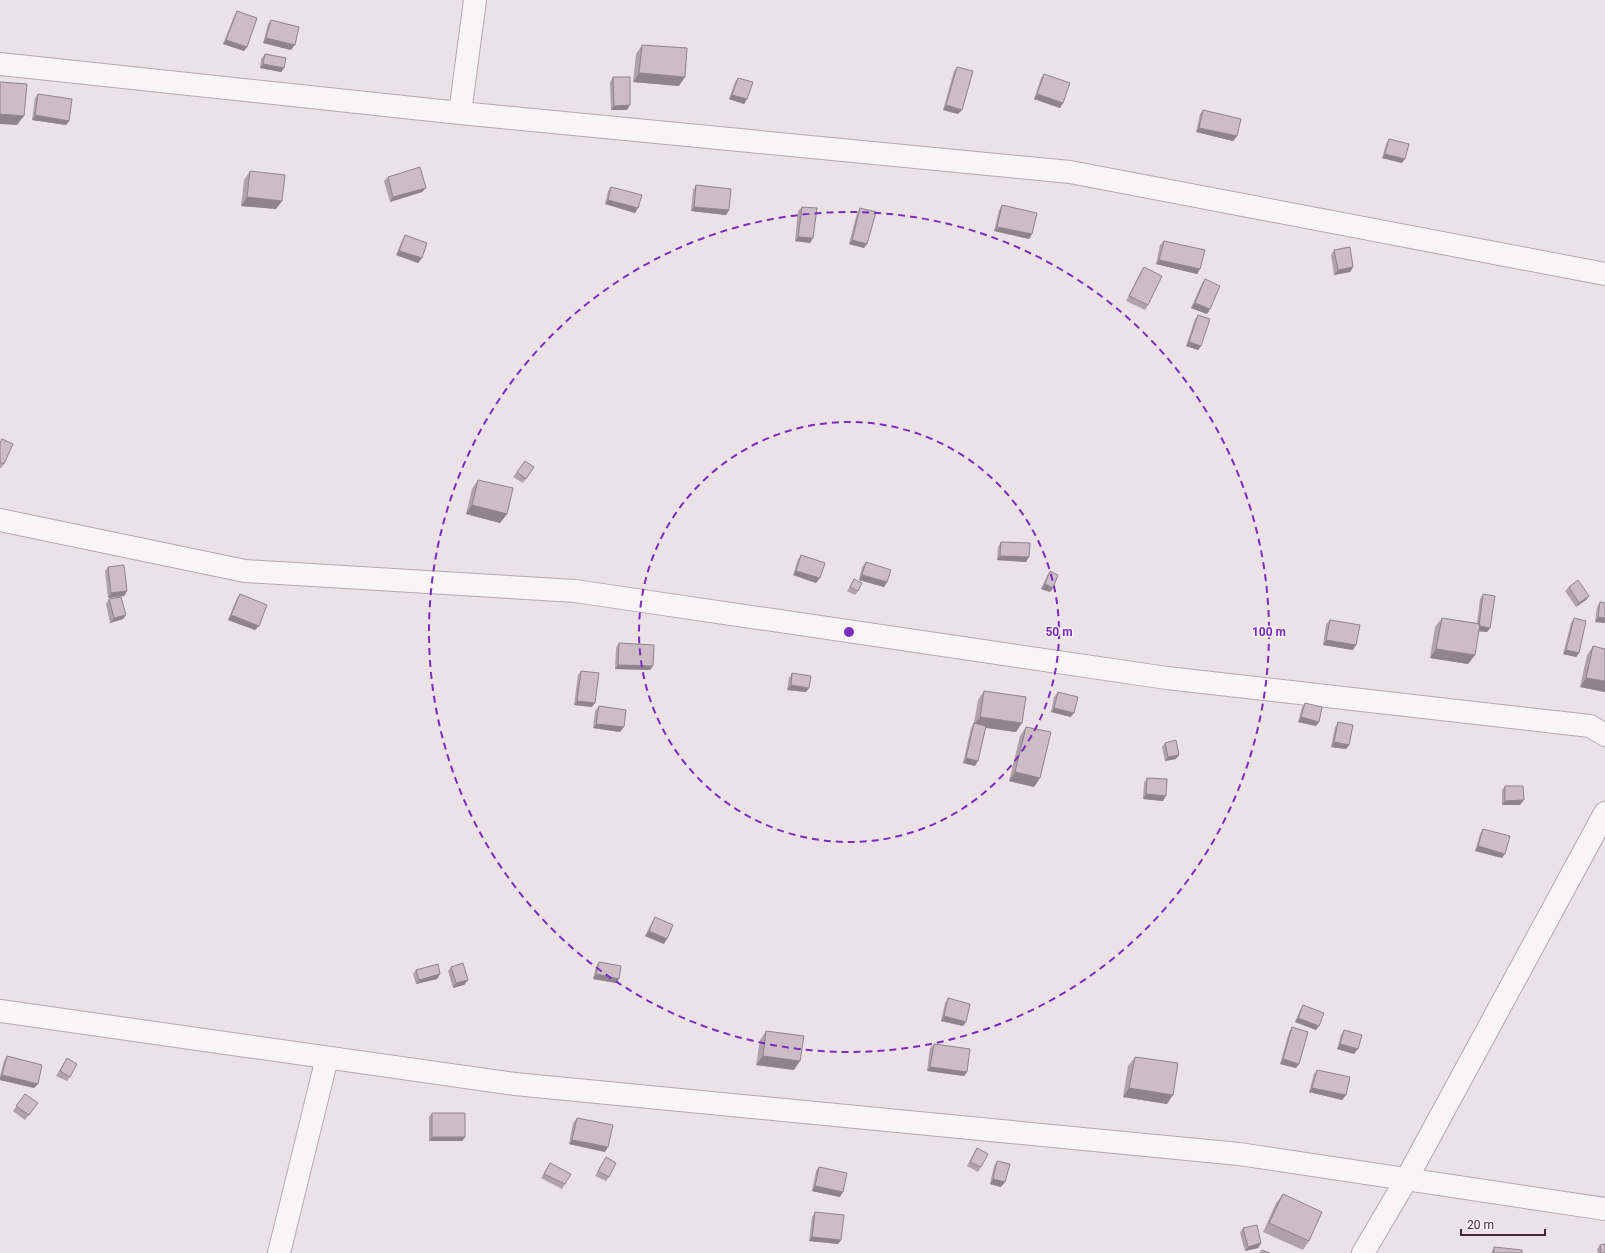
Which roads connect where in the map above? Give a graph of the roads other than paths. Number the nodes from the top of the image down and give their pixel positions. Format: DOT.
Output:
graph roads {
  1 [pos="475,0"];
  2 [pos="0,64"];
  3 [pos="460,113"];
  4 [pos="1605,274"];
  5 [pos="0,520"];
  6 [pos="1605,735"];
  7 [pos="1605,813"];
  8 [pos="0,1011"];
  9 [pos="326,1058"];
  10 [pos="1406,1180"];
  11 [pos="1605,1209"];
  12 [pos="279,1253"];
  13 [pos="1362,1253"];
  1 -- 3 [label="street"];
  2 -- 3 [label="street"];
  3 -- 4 [label="street"];
  5 -- 6 [label="street"];
  7 -- 10 [label="street"];
  8 -- 9 [label="street"];
  9 -- 10 [label="street"];
  9 -- 12 [label="street"];
  10 -- 11 [label="street"];
  10 -- 13 [label="street"];
}
